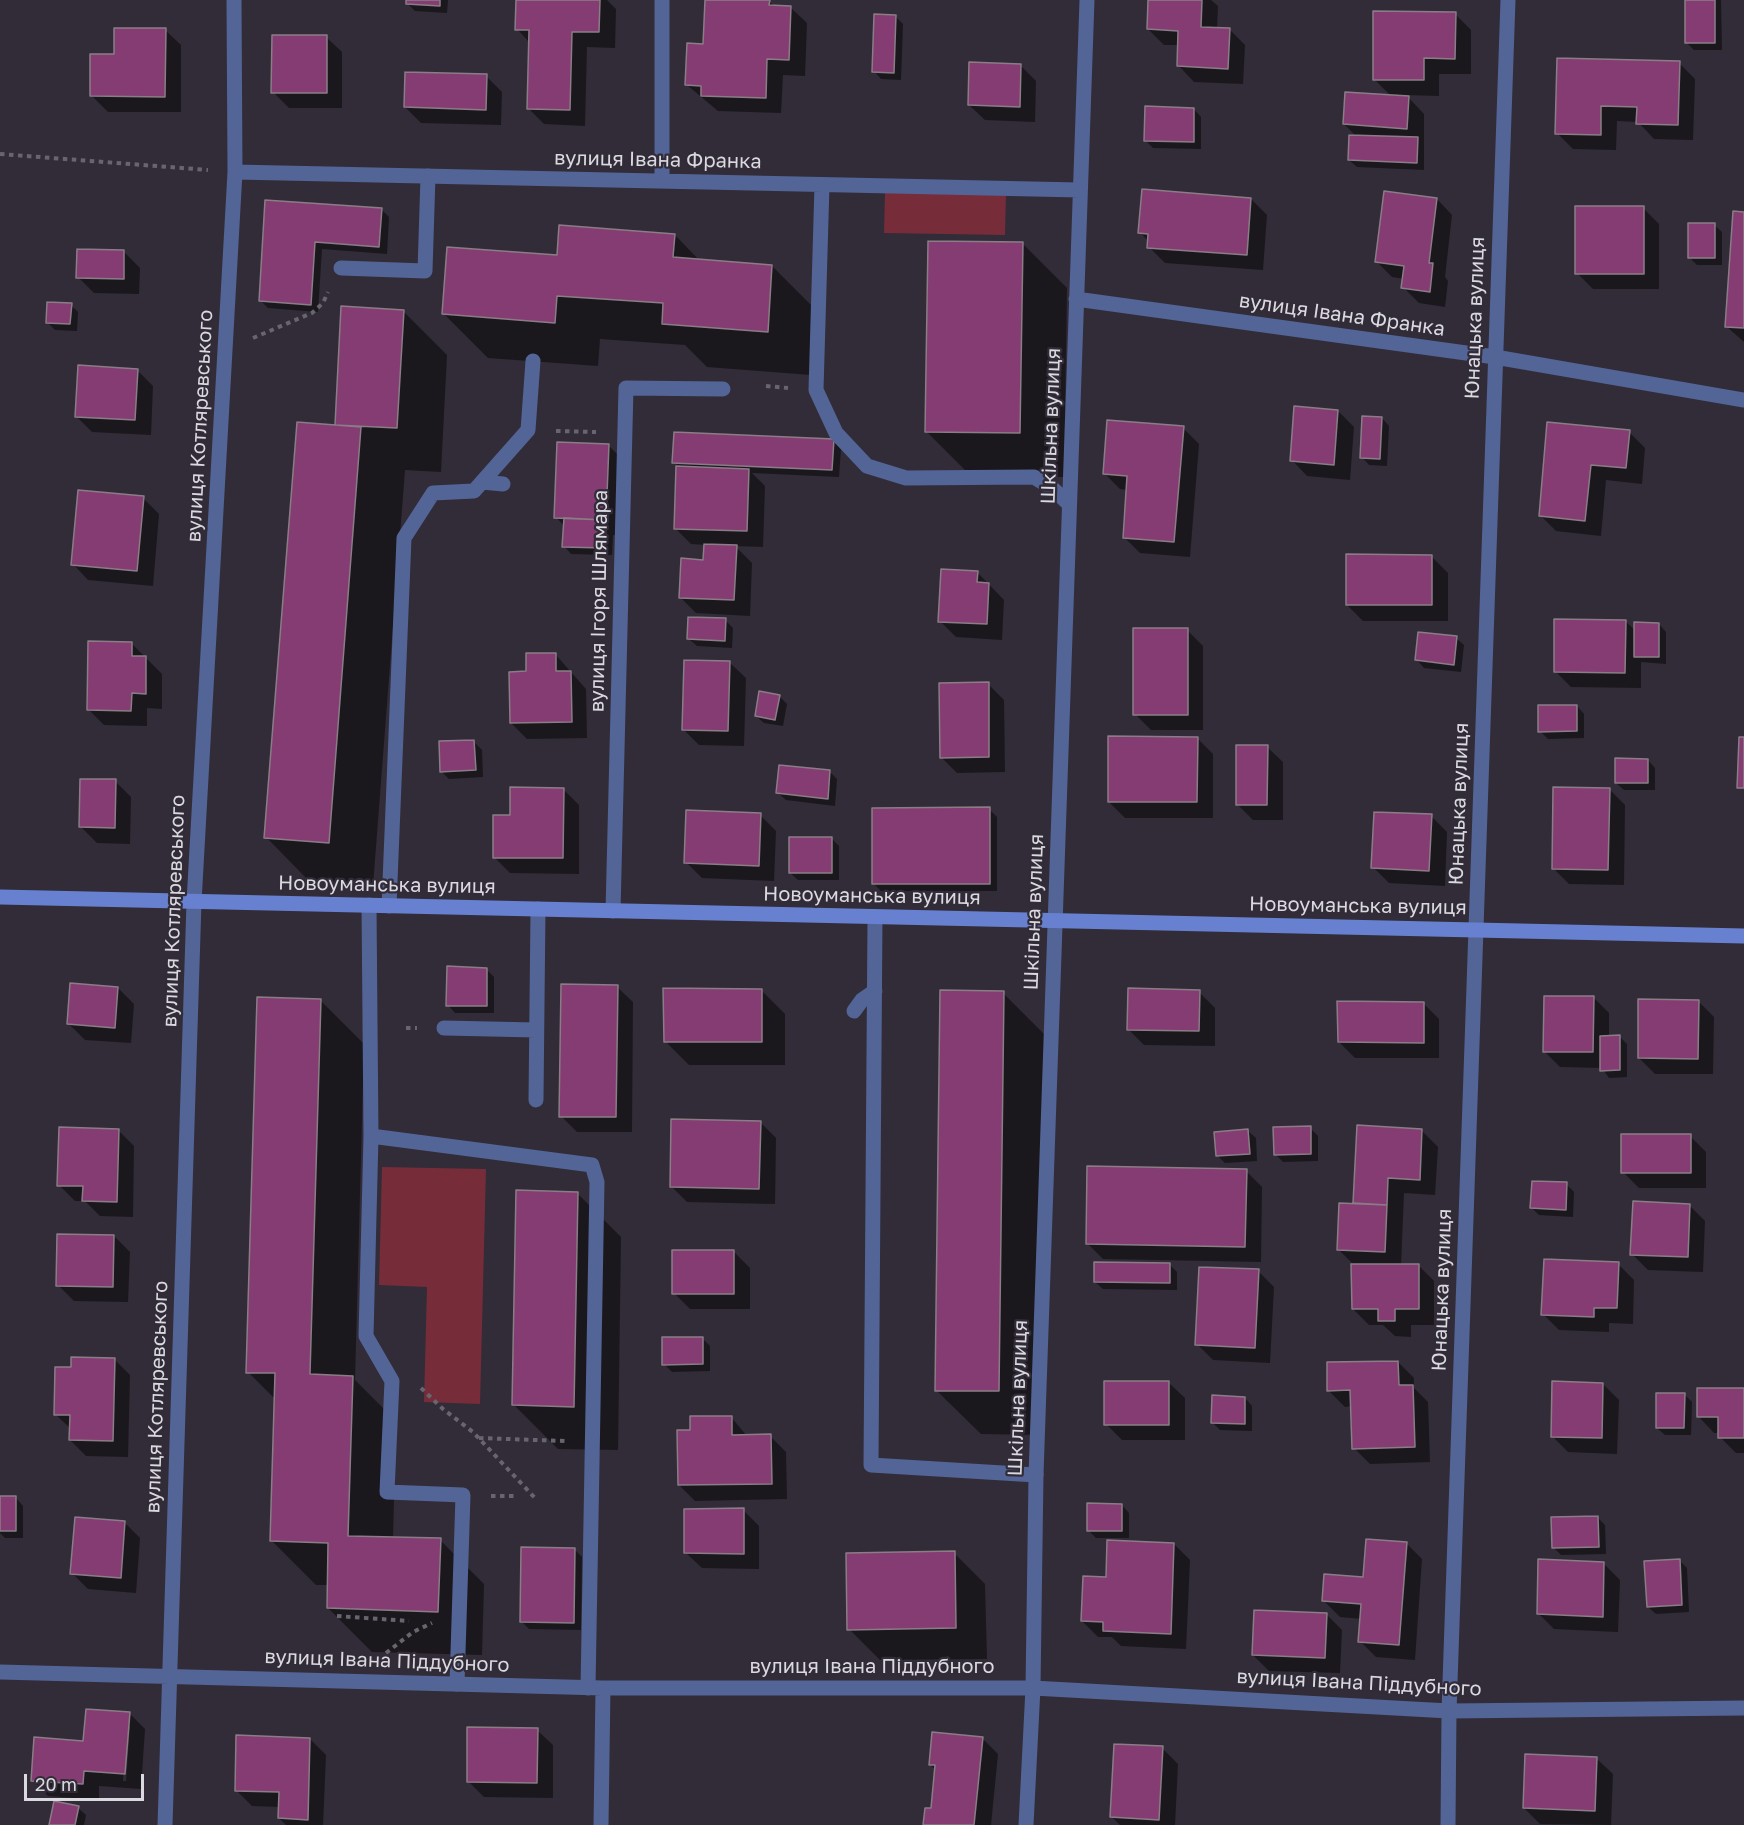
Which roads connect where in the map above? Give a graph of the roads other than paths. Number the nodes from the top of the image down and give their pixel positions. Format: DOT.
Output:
graph roads {
  1 [pos="234,0"];
  2 [pos="662,0"];
  3 [pos="1087,0"];
  4 [pos="1508,0"];
  5 [pos="236,172"];
  6 [pos="428,176"];
  7 [pos="662,181"];
  8 [pos="822,185"];
  9 [pos="1080,190"];
  10 [pos="341,268"];
  11 [pos="1076,299"];
  12 [pos="1495,357"];
  13 [pos="533,361"];
  14 [pos="723,389"];
  15 [pos="1744,400"];
  16 [pos="482,482"];
  17 [pos="503,484"];
  18 [pos="1069,504"];
  19 [pos="0,897"];
  20 [pos="194,902"];
  21 [pos="369,905"];
  22 [pos="389,906"];
  23 [pos="538,909"];
  24 [pos="613,911"];
  25 [pos="875,917"];
  26 [pos="1055,921"];
  27 [pos="1476,930"];
  28 [pos="1744,936"];
  29 [pos="875,991"];
  30 [pos="854,1011"];
  31 [pos="444,1028"];
  32 [pos="536,1030"];
  33 [pos="536,1100"];
  34 [pos="371,1136"];
  35 [pos="1036,1475"];
  36 [pos="0,1672"];
  37 [pos="169,1676"];
  38 [pos="457,1684"];
  39 [pos="595,1688"];
  40 [pos="1033,1688"];
  41 [pos="1744,1708"];
  42 [pos="1449,1711"];
  43 [pos="165,1825"];
  44 [pos="601,1825"];
  45 [pos="1026,1825"];
  46 [pos="1448,1825"];
  1 -- 5 [label="street, вулиця Котляревського"];
  2 -- 7 [label="street"];
  3 -- 9 [label="street, Шкільна вулиця"];
  4 -- 12 [label="street, Юнацька вулиця"];
  5 -- 6 [label="street, вулиця Івана Франка"];
  5 -- 20 [label="street, вулиця Котляревського"];
  6 -- 7 [label="street, вулиця Івана Франка"];
  6 -- 10 [label="street"];
  7 -- 8 [label="street, вулиця Івана Франка"];
  8 -- 9 [label="street, вулиця Івана Франка"];
  8 -- 18 [label="street"];
  9 -- 11 [label="street, Шкільна вулиця"];
  11 -- 12 [label="street, вулиця Івана Франка"];
  11 -- 18 [label="street, Шкільна вулиця"];
  12 -- 15 [label="street, вулиця Івана Франка"];
  12 -- 27 [label="street, Юнацька вулиця"];
  13 -- 16 [label="street"];
  14 -- 24 [label="street, вулиця Ігоря Шлямара"];
  16 -- 17 [label="street"];
  16 -- 22 [label="street"];
  18 -- 26 [label="street, Шкільна вулиця"];
  19 -- 20 [label="street, Новоуманська вулиця"];
  20 -- 21 [label="street, Новоуманська вулиця"];
  20 -- 37 [label="street, вулиця Котляревського"];
  21 -- 22 [label="street, Новоуманська вулиця"];
  21 -- 34 [label="street"];
  22 -- 23 [label="street, Новоуманська вулиця"];
  23 -- 24 [label="street, Новоуманська вулиця"];
  23 -- 32 [label="street"];
  24 -- 25 [label="street, Новоуманська вулиця"];
  25 -- 26 [label="street, Новоуманська вулиця"];
  25 -- 29 [label="street"];
  26 -- 27 [label="street, Новоуманська вулиця"];
  26 -- 35 [label="street, Шкільна вулиця"];
  27 -- 28 [label="street, Новоуманська вулиця"];
  27 -- 42 [label="street, Юнацька вулиця"];
  29 -- 30 [label="street"];
  29 -- 35 [label="street"];
  31 -- 32 [label="street"];
  32 -- 33 [label="street"];
  34 -- 38 [label="street"];
  34 -- 39 [label="street"];
  35 -- 40 [label="street, Шкільна вулиця"];
  36 -- 37 [label="street, вулиця Івана Піддубного"];
  37 -- 38 [label="street, вулиця Івана Піддубного"];
  37 -- 43 [label="street, вулиця Котляревського"];
  38 -- 39 [label="street, вулиця Івана Піддубного"];
  39 -- 40 [label="street, вулиця Івана Піддубного"];
  39 -- 44 [label="street"];
  40 -- 42 [label="street, вулиця Івана Піддубного"];
  40 -- 45 [label="street, Шкільна вулиця"];
  41 -- 42 [label="street, вулиця Івана Піддубного"];
  42 -- 46 [label="street, Юнацька вулиця"];
}
